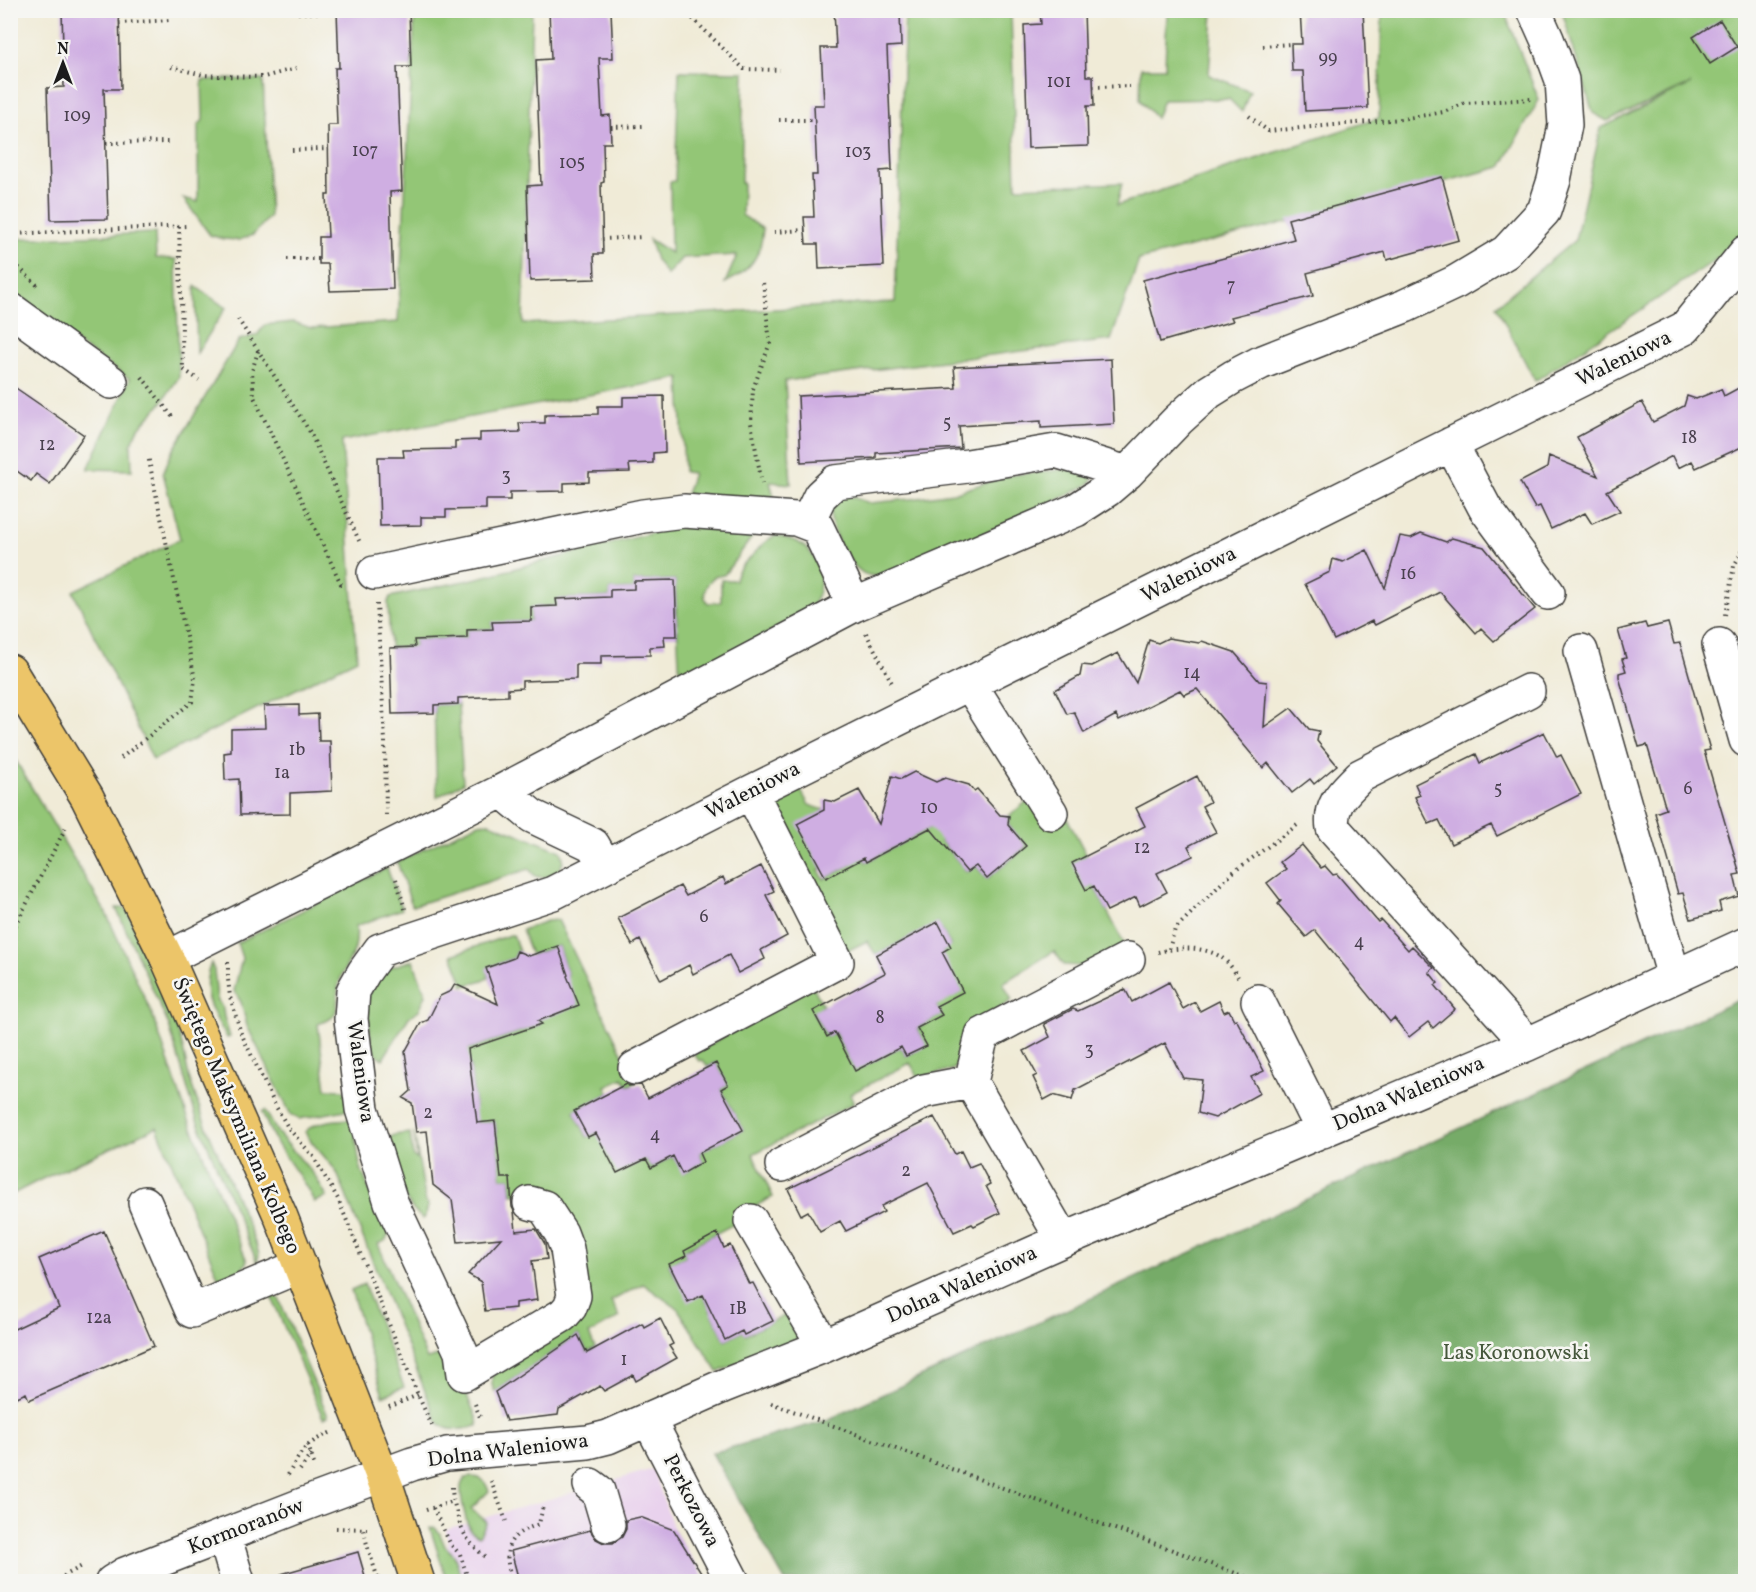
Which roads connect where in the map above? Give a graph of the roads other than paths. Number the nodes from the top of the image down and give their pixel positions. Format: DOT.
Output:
graph roads {
  1 [pos="1534,10"];
  2 [pos="1746,252"];
  3 [pos="10,309"];
  4 [pos="111,382"];
  5 [pos="1451,444"];
  6 [pos="1127,473"];
  7 [pos="807,524"];
  8 [pos="374,573"];
  9 [pos="1548,593"];
  10 [pos="854,605"];
  11 [pos="1719,645"];
  12 [pos="1581,651"];
  13 [pos="10,671"];
  14 [pos="970,684"];
  15 [pos="1528,691"];
  16 [pos="1746,740"];
  17 [pos="502,791"];
  18 [pos="751,792"];
  19 [pos="1051,813"];
  20 [pos="605,866"];
  21 [pos="1746,944"];
  22 [pos="167,958"];
  23 [pos="1128,959"];
  24 [pos="1674,977"];
  25 [pos="1258,1001"];
  26 [pos="1528,1044"];
  27 [pos="635,1068"];
  28 [pos="971,1082"];
  29 [pos="1323,1131"];
  30 [pos="782,1165"];
  31 [pos="145,1203"];
  32 [pos="530,1203"];
  33 [pos="751,1221"];
  34 [pos="1063,1240"];
  35 [pos="300,1266"];
  36 [pos="825,1346"];
  37 [pos="649,1420"];
  38 [pos="382,1475"];
  39 [pos="590,1485"];
  40 [pos="608,1525"];
  41 [pos="224,1535"];
  42 [pos="112,1581"];
  43 [pos="238,1581"];
  44 [pos="418,1581"];
  45 [pos="733,1581"];
  1 -- 6 [label="street"];
  2 -- 5 [label="street, Waleniowa"];
  3 -- 4 [label="street"];
  5 -- 9 [label="street"];
  5 -- 14 [label="street, Waleniowa"];
  6 -- 7 [label="street"];
  6 -- 10 [label="street"];
  7 -- 8 [label="street"];
  7 -- 10 [label="street"];
  10 -- 17 [label="street"];
  11 -- 16 [label="street"];
  12 -- 24 [label="street"];
  13 -- 22 [label="main road, Świętego Maksymiliana Kolbego"];
  14 -- 18 [label="street, Waleniowa"];
  14 -- 19 [label="street"];
  15 -- 26 [label="street"];
  17 -- 20 [label="street"];
  17 -- 22 [label="street"];
  18 -- 20 [label="street, Waleniowa"];
  18 -- 27 [label="street"];
  20 -- 32 [label="street, Waleniowa"];
  21 -- 24 [label="street, Dolna Waleniowa"];
  22 -- 35 [label="main road, Świętego Maksymiliana Kolbego"];
  23 -- 28 [label="street"];
  24 -- 26 [label="street, Dolna Waleniowa"];
  25 -- 29 [label="street"];
  26 -- 29 [label="street, Dolna Waleniowa"];
  28 -- 30 [label="street"];
  28 -- 34 [label="street"];
  29 -- 34 [label="street, Dolna Waleniowa"];
  31 -- 35 [label="street"];
  33 -- 36 [label="street"];
  34 -- 36 [label="street, Dolna Waleniowa"];
  35 -- 38 [label="main road, Świętego Maksymiliana Kolbego"];
  36 -- 37 [label="street, Dolna Waleniowa"];
  37 -- 38 [label="street, Dolna Waleniowa"];
  37 -- 45 [label="street, Perkozowa"];
  38 -- 41 [label="street, Kormoranów"];
  38 -- 44 [label="main road, Świętego Maksymiliana Kolbego"];
  39 -- 40 [label="street"];
  41 -- 42 [label="street, Kormoranów"];
  41 -- 43 [label="street"];
}
